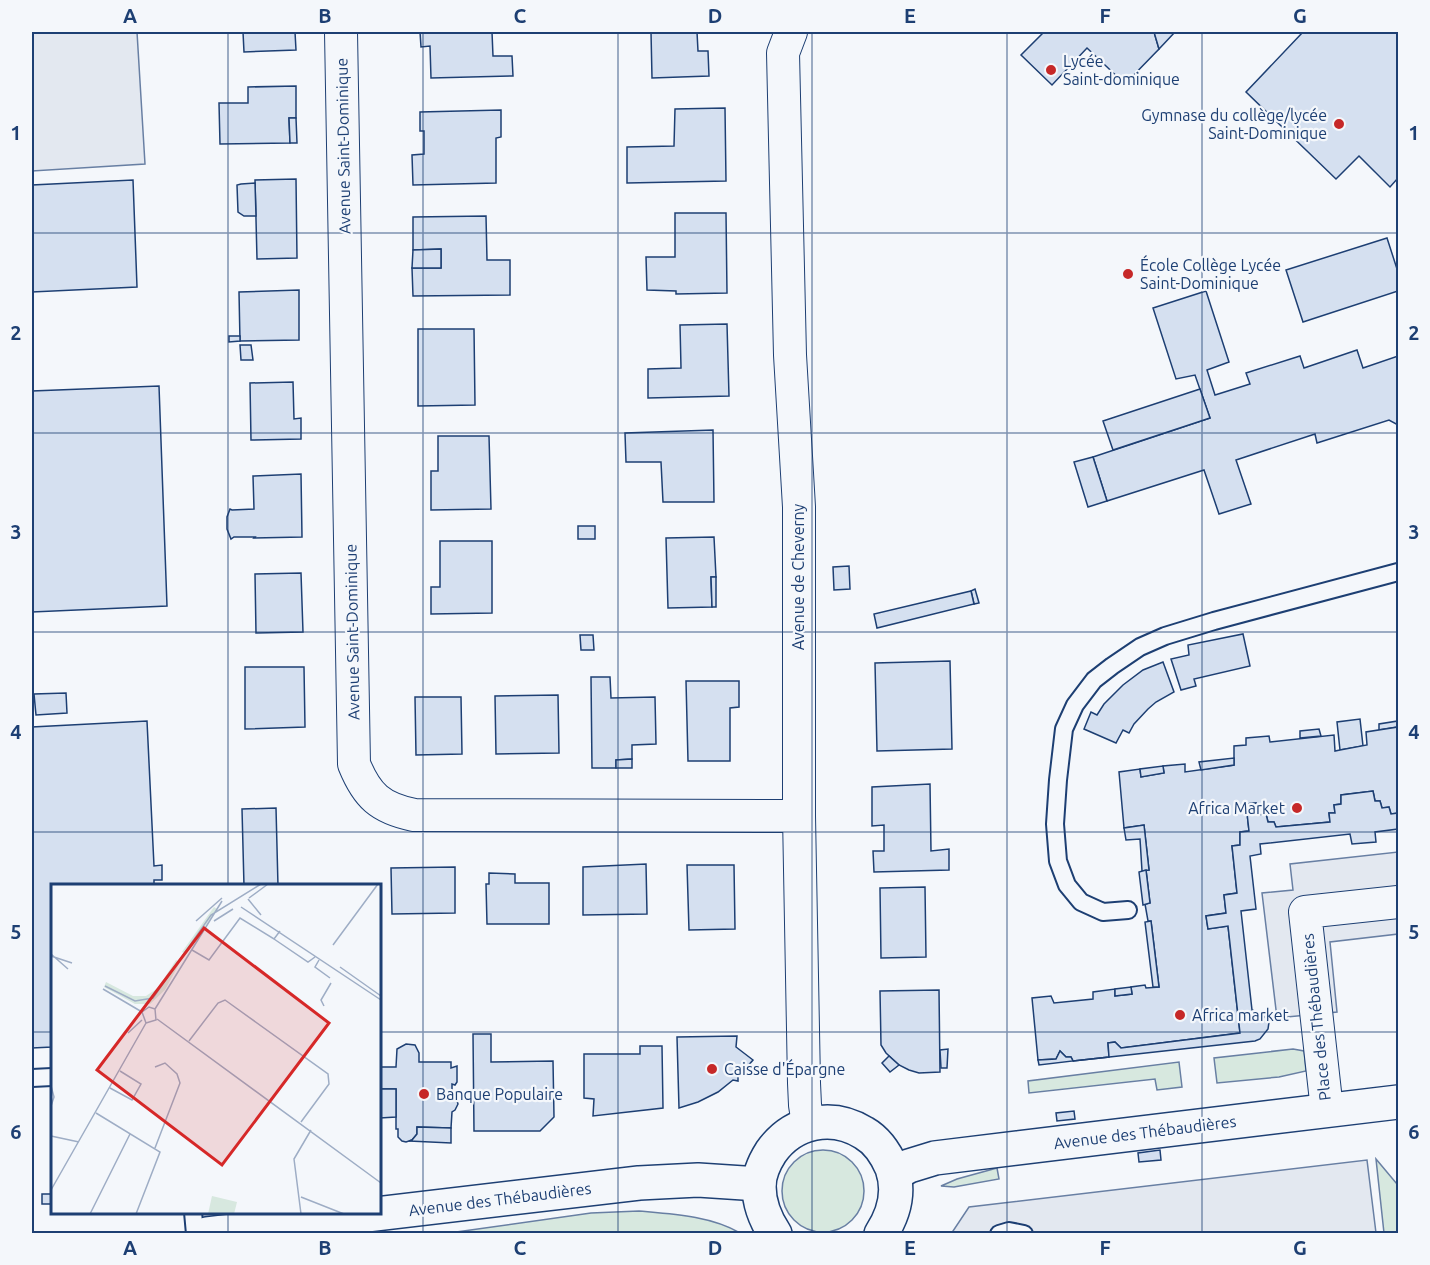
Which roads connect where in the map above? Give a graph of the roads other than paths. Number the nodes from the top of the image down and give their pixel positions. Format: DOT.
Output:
graph roads {
  1 [pos="340,32"];
  2 [pos="791,32"];
  3 [pos="1398,572"];
  4 [pos="799,816"];
  5 [pos="1398,902"];
  6 [pos="1128,910"];
  7 [pos="51,1077"];
  8 [pos="32,1078"];
  9 [pos="1398,1101"];
  10 [pos="1327,1110"];
  11 [pos="808,1124"];
  12 [pos="894,1174"];
  13 [pos="759,1185"];
  14 [pos="381,1213"];
  15 [pos="193,1214"];
  16 [pos="371,1214"];
  17 [pos="892,1226"];
  18 [pos="195,1233"];
  19 [pos="207,1233"];
  20 [pos="775,1233"];
  21 [pos="999,1233"];
  22 [pos="1024,1233"];
  1 -- 4 [label="street, Avenue Saint-Dominique"];
  2 -- 4 [label="street, Avenue de Cheverny"];
  3 -- 6 [label="lane"];
  4 -- 11 [label="street, Avenue de Cheverny"];
  5 -- 10 [label="street, Place des Thébaudières"];
  7 -- 8 [label="lane"];
  9 -- 10 [label="street, Avenue des Thébaudières"];
  10 -- 12 [label="street, Avenue des Thébaudières"];
  11 -- 12 [label="street"];
  11 -- 13 [label="street"];
  12 -- 17 [label="street"];
  13 -- 14 [label="street, Avenue des Thébaudières"];
  13 -- 20 [label="street"];
  15 -- 18 [label="lane"];
  16 -- 19 [label="street, Avenue des Thébaudières"];
  21 -- 22 [label="lane"];
}
